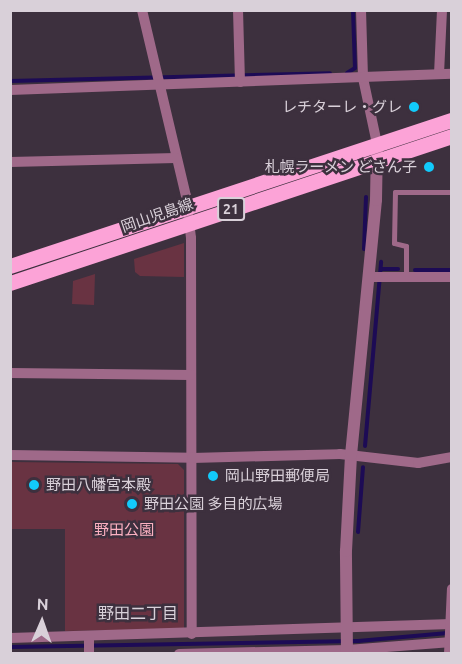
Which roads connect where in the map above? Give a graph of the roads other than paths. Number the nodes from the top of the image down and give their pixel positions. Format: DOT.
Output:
graph roads {
  1 [pos="142,10"];
  2 [pos="238,10"];
  3 [pos="361,10"];
  4 [pos="442,10"];
  5 [pos="439,74"];
  6 [pos="452,74"];
  7 [pos="239,77"];
  8 [pos="363,78"];
  9 [pos="158,80"];
  10 [pos="10,90"];
  11 [pos="452,120"];
  12 [pos="452,136"];
  13 [pos="377,152"];
  14 [pos="176,158"];
  15 [pos="10,162"];
  16 [pos="452,192"];
  17 [pos="187,206"];
  18 [pos="189,223"];
  19 [pos="10,259"];
  20 [pos="27,260"];
  21 [pos="10,266"];
  22 [pos="28,277"];
  23 [pos="377,277"];
  24 [pos="406,277"];
  25 [pos="452,277"];
  26 [pos="10,283"];
  27 [pos="10,292"];
  28 [pos="10,373"];
  29 [pos="191,375"];
  30 [pos="10,455"];
  31 [pos="351,455"];
  32 [pos="452,457"];
  33 [pos="192,458"];
  34 [pos="452,589"];
  35 [pos="450,633"];
  36 [pos="192,634"];
  37 [pos="10,638"];
  38 [pos="346,643"];
  39 [pos="89,645"];
  40 [pos="179,654"];
  41 [pos="449,654"];
  1 -- 9 [label="street"];
  2 -- 7 [label="street"];
  3 -- 8 [label="street"];
  4 -- 5 [label="street"];
  5 -- 6 [label="street"];
  5 -- 8 [label="street"];
  7 -- 8 [label="street"];
  7 -- 9 [label="street"];
  8 -- 13 [label="street"];
  9 -- 10 [label="street"];
  9 -- 14 [label="street"];
  11 -- 13 [label="main road, 岡山児島線 / 21"];
  12 -- 13 [label="main road, 岡山児島線 / 21"];
  13 -- 17 [label="main road, 岡山児島線 / 21"];
  13 -- 18 [label="main road, 岡山児島線 / 21"];
  13 -- 23 [label="street"];
  14 -- 15 [label="street"];
  14 -- 17 [label="street"];
  16 -- 24 [label="lane"];
  17 -- 18 [label="street"];
  17 -- 20 [label="main road, 岡山児島線 / 21"];
  18 -- 22 [label="main road, 岡山児島線 / 21"];
  18 -- 29 [label="street"];
  19 -- 20 [label="main road"];
  20 -- 21 [label="main road, 岡山児島線 / 21"];
  22 -- 26 [label="main road, 岡山児島線 / 21"];
  22 -- 27 [label="main road"];
  23 -- 24 [label="street"];
  23 -- 31 [label="street"];
  24 -- 25 [label="street"];
  28 -- 29 [label="street"];
  29 -- 33 [label="street"];
  30 -- 33 [label="street"];
  31 -- 32 [label="street"];
  31 -- 33 [label="street"];
  31 -- 38 [label="street"];
  33 -- 36 [label="street"];
  34 -- 35 [label="street"];
  35 -- 38 [label="street"];
  35 -- 38 [label="street"];
  35 -- 41 [label="street"];
  36 -- 38 [label="street"];
  36 -- 39 [label="street"];
  37 -- 39 [label="street"];
  38 -- 40 [label="street"];
}
